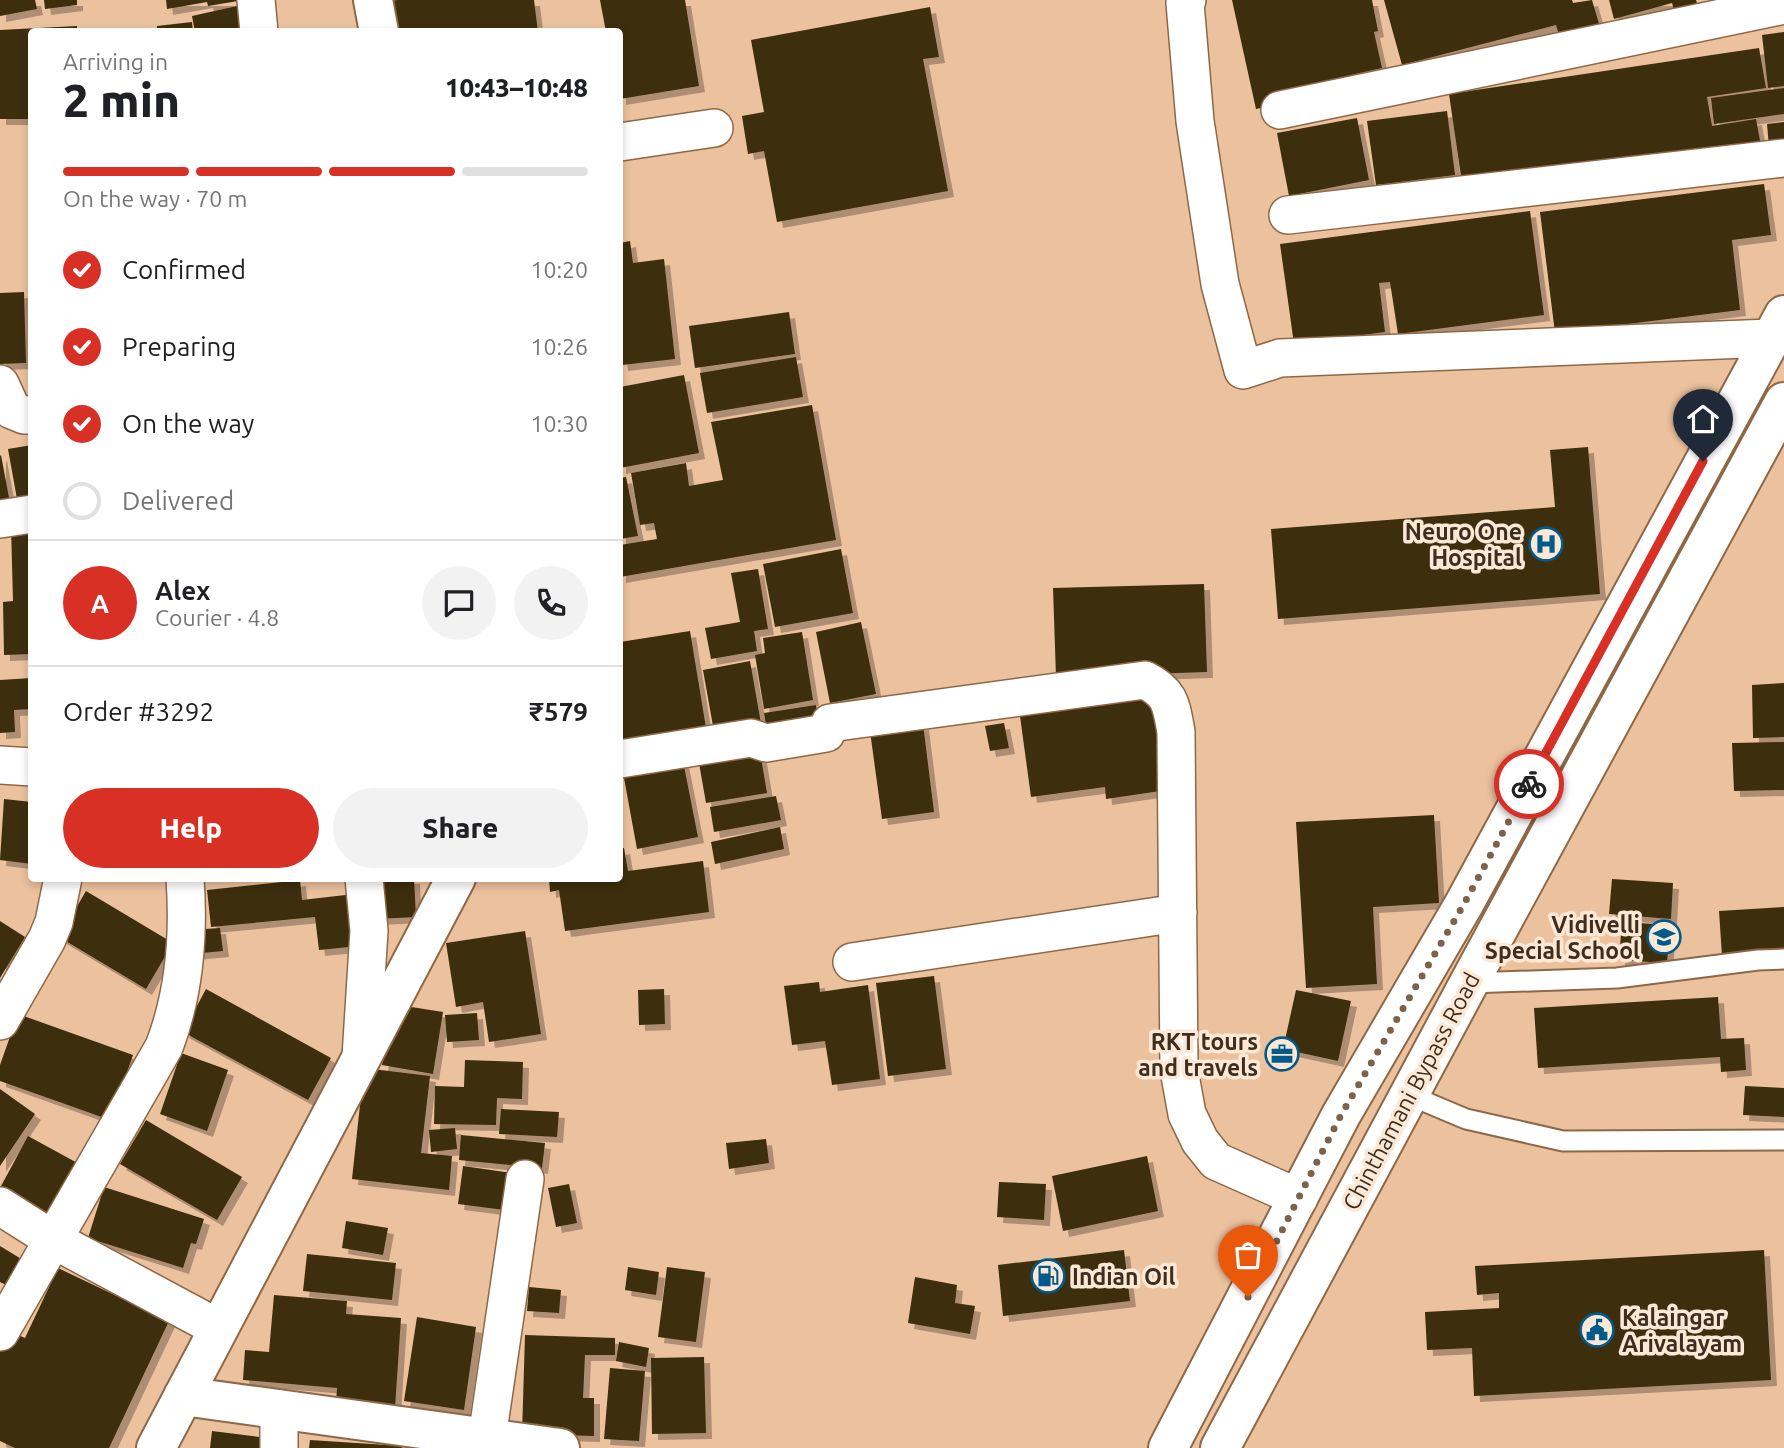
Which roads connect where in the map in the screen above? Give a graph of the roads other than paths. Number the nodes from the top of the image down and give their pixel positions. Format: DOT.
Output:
graph roads {
  1 [pos="256,0"];
  2 [pos="373,0"];
  3 [pos="1187,0"];
  4 [pos="1784,5"];
  5 [pos="259,28"];
  6 [pos="378,28"];
  7 [pos="1280,110"];
  8 [pos="715,128"];
  9 [pos="623,142"];
  10 [pos="1784,158"];
  11 [pos="1289,215"];
  12 [pos="1777,326"];
  13 [pos="0,384"];
  14 [pos="1784,402"];
  15 [pos="28,415"];
  16 [pos="28,515"];
  17 [pos="0,519"];
  18 [pos="623,759"];
  19 [pos="0,765"];
  20 [pos="28,767"];
  21 [pos="62,882"];
  22 [pos="186,882"];
  23 [pos="364,882"];
  24 [pos="454,882"];
  25 [pos="1178,913"];
  26 [pos="1784,959"];
  27 [pos="852,962"];
  28 [pos="1469,983"];
  29 [pos="0,1021"];
  30 [pos="361,1057"];
  31 [pos="1409,1095"];
  32 [pos="1784,1140"];
  33 [pos="525,1179"];
  34 [pos="1299,1198"];
  35 [pos="0,1206"];
  36 [pos="52,1239"];
  37 [pos="218,1328"];
  38 [pos="0,1332"];
  39 [pos="183,1396"];
  40 [pos="279,1409"];
  41 [pos="487,1437"];
  42 [pos="1232,1444"];
  43 [pos="552,1447"];
  44 [pos="156,1448"];
  45 [pos="279,1448"];
  46 [pos="1168,1448"];
  1 -- 5 [label="street"];
  2 -- 6 [label="main road"];
  3 -- 12 [label="street"];
  4 -- 7 [label="street"];
  8 -- 9 [label="street"];
  10 -- 11 [label="street"];
  12 -- 34 [label="main road, Chinthamani Bypass Road"];
  13 -- 15 [label="street"];
  14 -- 28 [label="main road, Chinthamani Bypass Road"];
  16 -- 17 [label="street"];
  18 -- 25 [label="street"];
  19 -- 20 [label="street"];
  21 -- 29 [label="street"];
  22 -- 36 [label="street"];
  23 -- 30 [label="street"];
  24 -- 30 [label="main road"];
  25 -- 27 [label="street"];
  25 -- 34 [label="street"];
  26 -- 28 [label="lane"];
  28 -- 31 [label="main road, Chinthamani Bypass Road"];
  30 -- 37 [label="main road"];
  31 -- 32 [label="lane"];
  31 -- 42 [label="main road, Chinthamani Bypass Road"];
  33 -- 41 [label="street"];
  34 -- 46 [label="main road, Chinthamani Bypass Road"];
  35 -- 36 [label="street"];
  36 -- 37 [label="street"];
  36 -- 38 [label="street"];
  37 -- 39 [label="main road"];
  39 -- 40 [label="main road"];
  39 -- 44 [label="main road"];
  40 -- 41 [label="main road"];
  40 -- 45 [label="street"];
  41 -- 43 [label="main road"];
}
